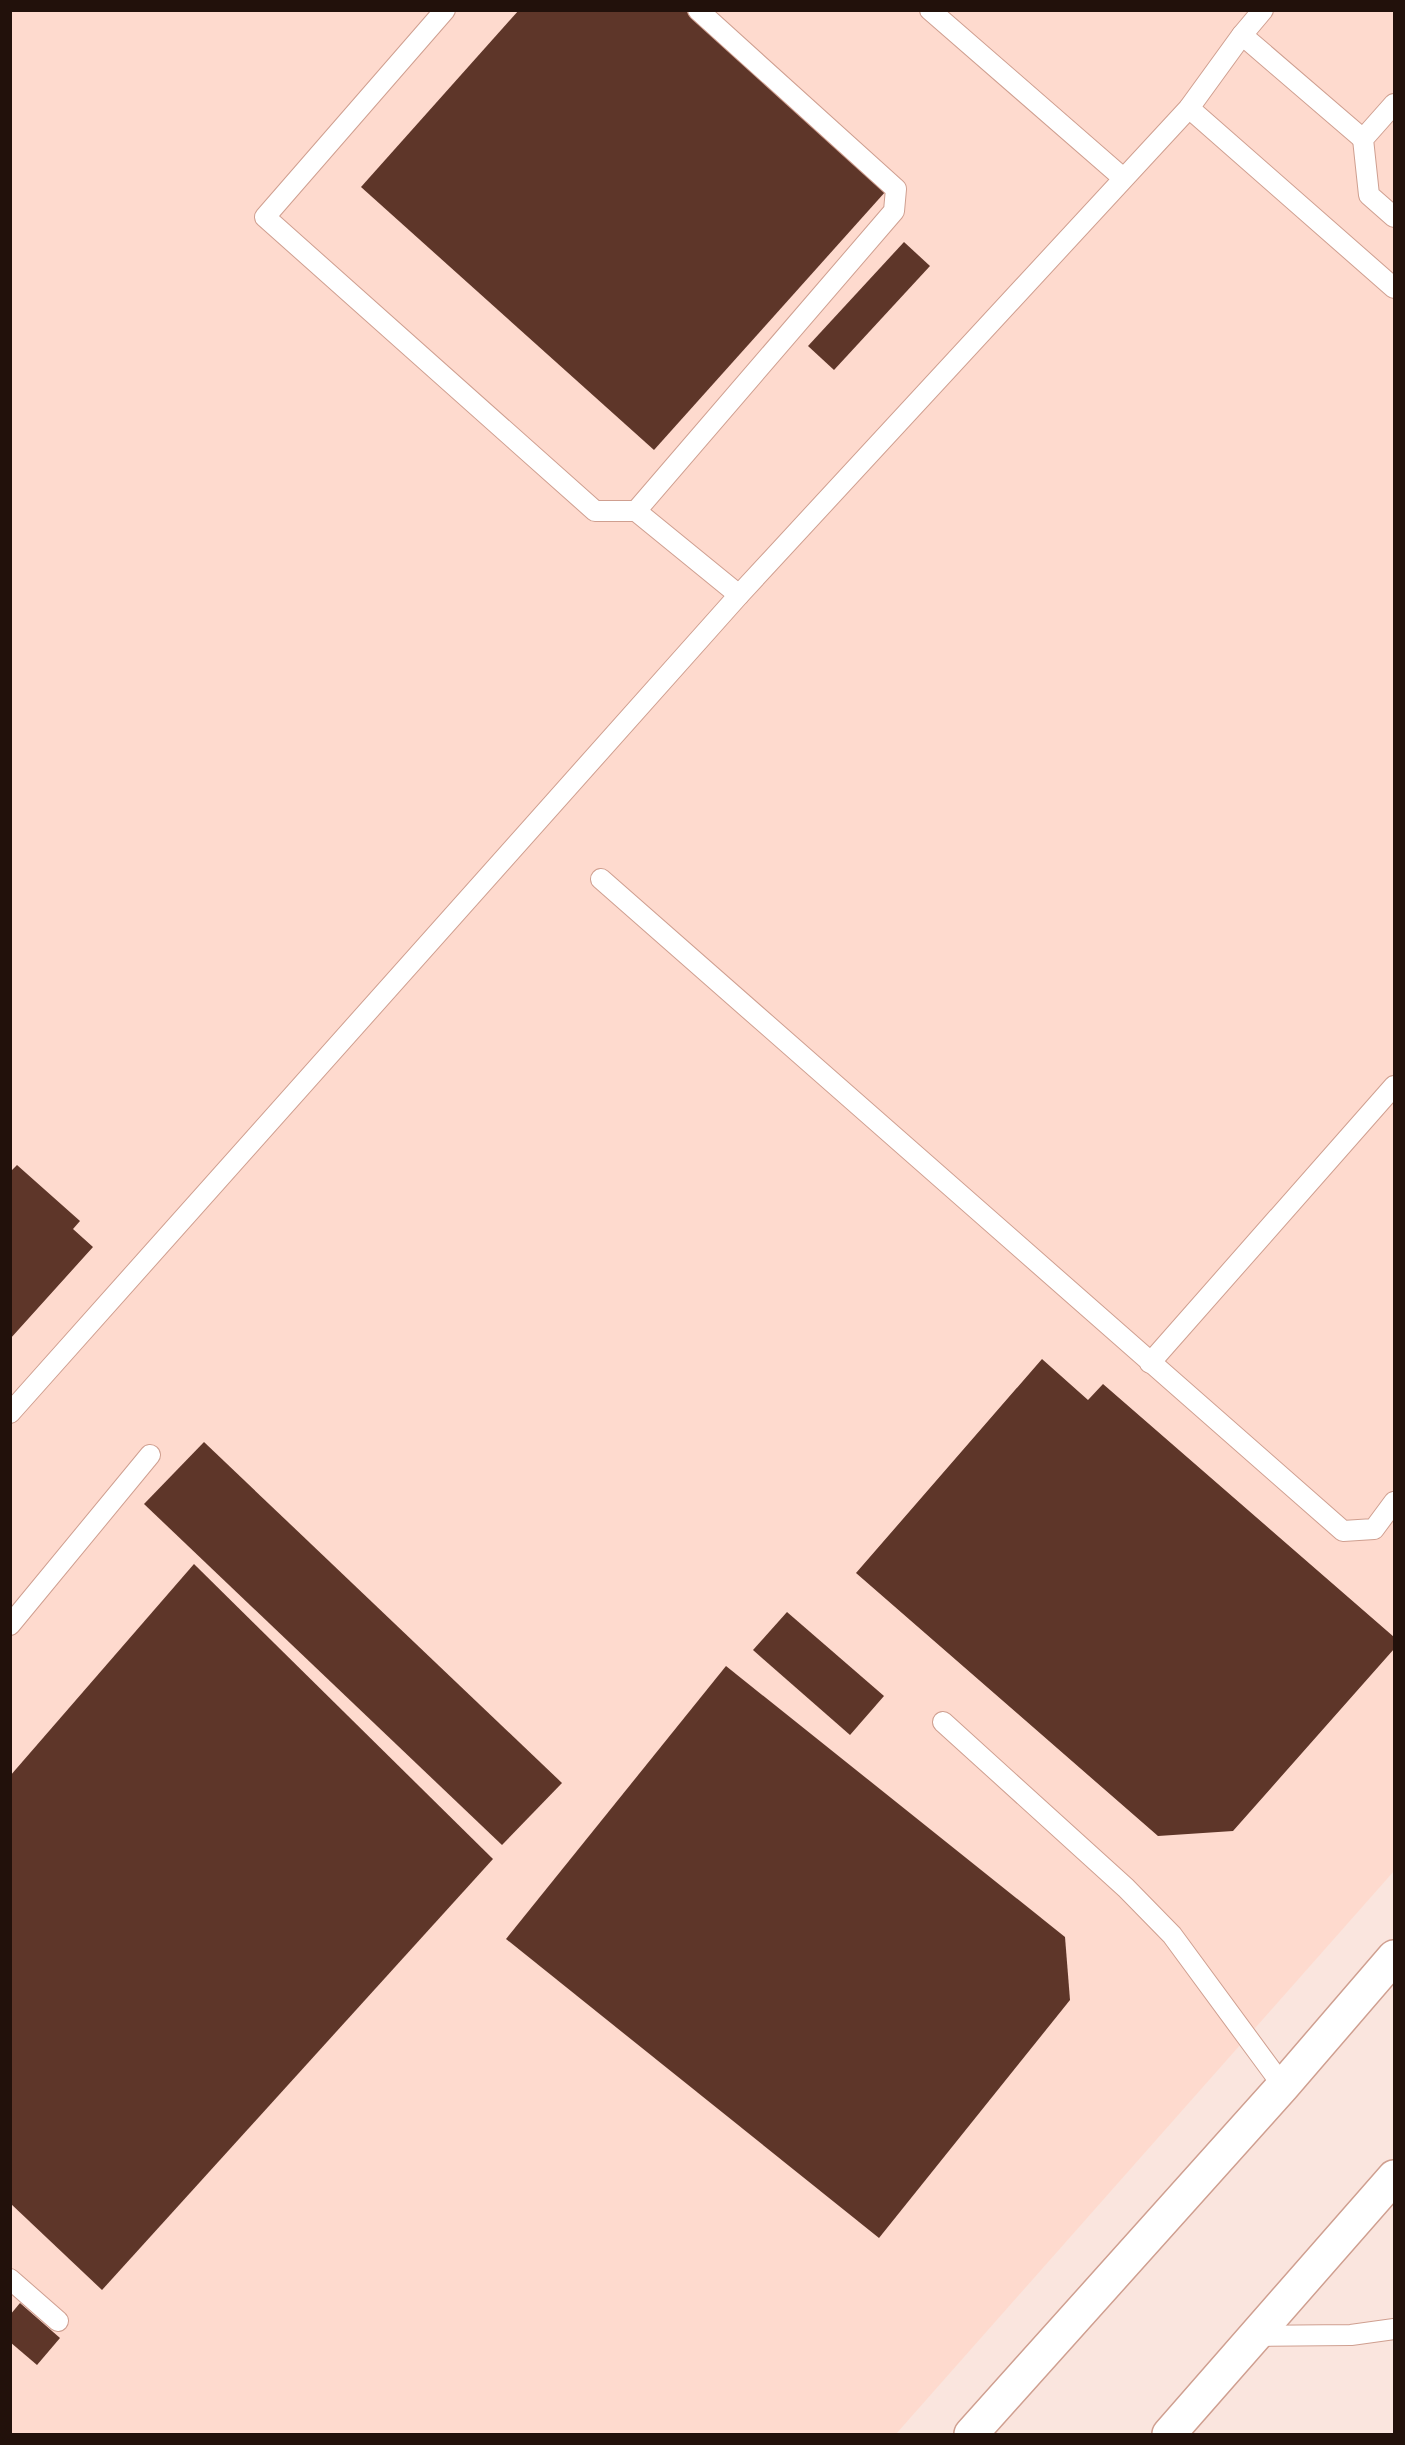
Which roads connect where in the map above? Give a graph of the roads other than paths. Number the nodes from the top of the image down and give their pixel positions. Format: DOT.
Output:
graph roads {
  1 [pos="445,10"];
  2 [pos="698,10"];
  3 [pos="930,10"];
  4 [pos="1263,10"];
  5 [pos="1242,35"];
  6 [pos="1395,104"];
  7 [pos="1189,108"];
  8 [pos="1363,139"];
  9 [pos="1124,178"];
  10 [pos="1395,217"];
  11 [pos="1395,288"];
  12 [pos="636,511"];
  13 [pos="740,595"];
  14 [pos="601,879"];
  15 [pos="1395,1086"];
  16 [pos="1150,1364"];
  17 [pos="10,1413"];
  18 [pos="150,1455"];
  19 [pos="1395,1502"];
  20 [pos="10,1625"];
  21 [pos="943,1722"];
  22 [pos="1395,1957"];
  23 [pos="1283,2086"];
  24 [pos="1395,2177"];
  25 [pos="10,2279"];
  26 [pos="58,2321"];
  27 [pos="1395,2329"];
  28 [pos="1256,2336"];
  29 [pos="972,2434"];
  30 [pos="1169,2434"];
  1 -- 12 [label="lane"];
  2 -- 12 [label="lane"];
  3 -- 9 [label="lane"];
  4 -- 5 [label="lane"];
  5 -- 7 [label="lane"];
  5 -- 8 [label="lane"];
  6 -- 8 [label="lane"];
  7 -- 9 [label="lane"];
  7 -- 11 [label="lane"];
  8 -- 10 [label="lane"];
  9 -- 13 [label="lane"];
  12 -- 13 [label="lane"];
  13 -- 17 [label="lane"];
  14 -- 16 [label="lane"];
  15 -- 16 [label="lane"];
  16 -- 19 [label="lane"];
  18 -- 20 [label="lane"];
  21 -- 23 [label="lane"];
  22 -- 23 [label="street"];
  23 -- 29 [label="street"];
  24 -- 28 [label="street"];
  25 -- 26 [label="lane"];
  27 -- 28 [label="lane"];
  28 -- 30 [label="street"];
}
